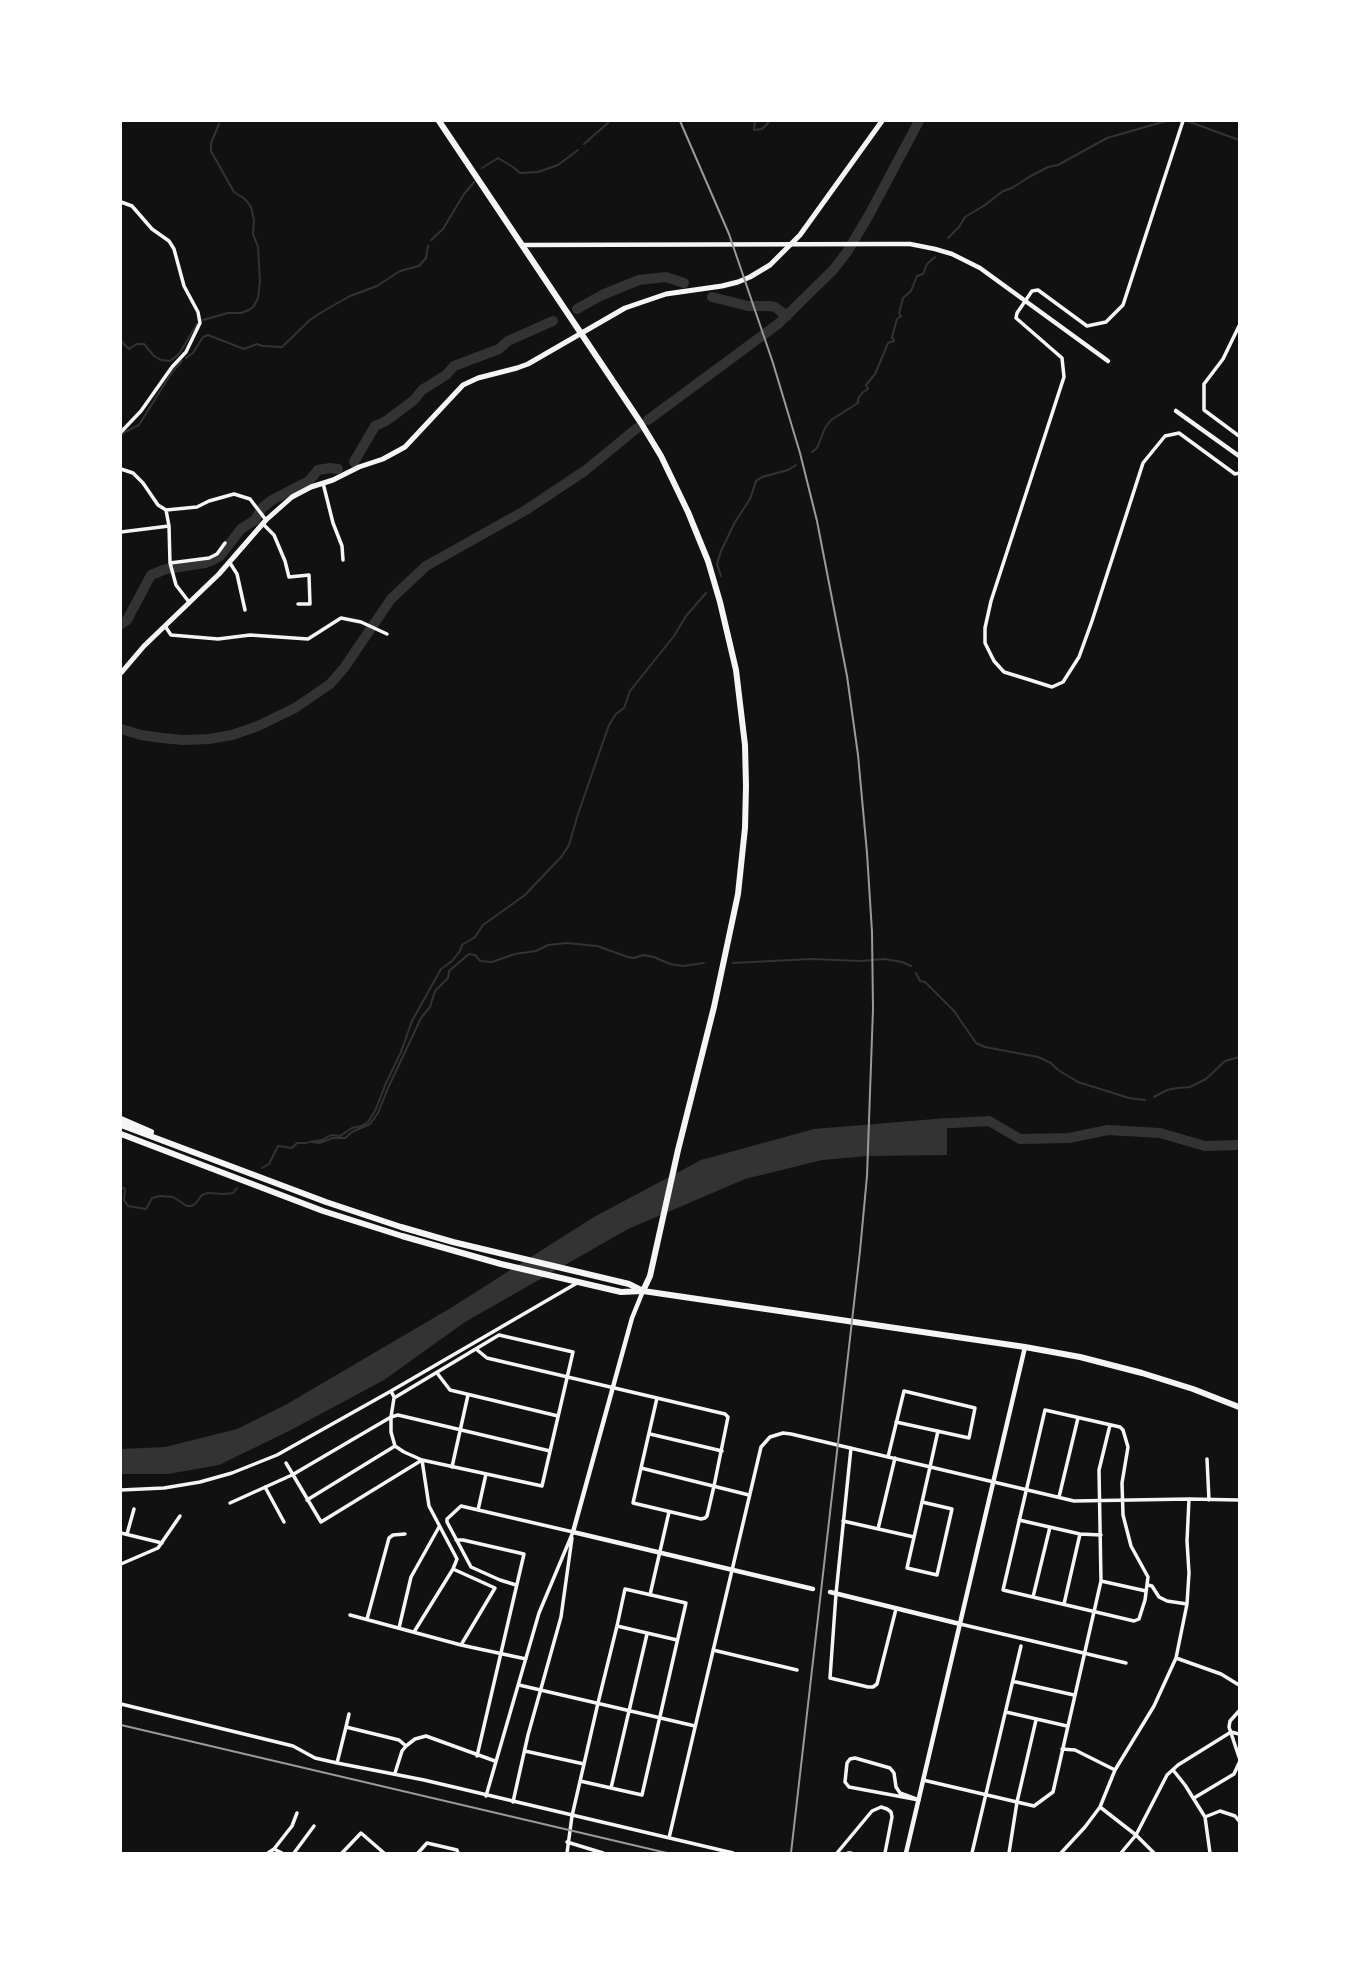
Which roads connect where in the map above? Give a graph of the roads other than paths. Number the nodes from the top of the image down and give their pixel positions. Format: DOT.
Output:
graph roads {
  1 [pos="439,121"];
  2 [pos="882,121"];
  3 [pos="1183,121"];
  4 [pos="121,202"];
  5 [pos="523,244"];
  6 [pos="792,244"];
  7 [pos="1025,301"];
  8 [pos="1239,326"];
  9 [pos="580,333"];
  10 [pos="1108,361"];
  11 [pos="1176,411"];
  12 [pos="121,432"];
  13 [pos="1239,436"];
  14 [pos="1239,456"];
  15 [pos="121,469"];
  16 [pos="1239,473"];
  17 [pos="323,483"];
  18 [pos="166,510"];
  19 [pos="265,522"];
  20 [pos="169,526"];
  21 [pos="121,532"];
  22 [pos="225,543"];
  23 [pos="343,560"];
  24 [pos="230,564"];
  25 [pos="171,566"];
  26 [pos="189,602"];
  27 [pos="298,604"];
  28 [pos="245,610"];
  29 [pos="165,626"];
  30 [pos="387,634"];
  31 [pos="121,673"];
  32 [pos="121,1118"];
  33 [pos="121,1125"];
  34 [pos="121,1136"];
  35 [pos="190,1151"];
  36 [pos="576,1282"];
  37 [pos="643,1291"];
  38 [pos="1025,1347"];
  39 [pos="476,1349"];
  40 [pos="437,1373"];
  41 [pos="567,1377"];
  42 [pos="614,1388"];
  43 [pos="391,1391"];
  44 [pos="468,1395"];
  45 [pos="394,1398"];
  46 [pos="657,1398"];
  47 [pos="1239,1407"];
  48 [pos="558,1416"];
  49 [pos="391,1417"];
  50 [pos="1077,1418"];
  51 [pos="897,1422"];
  52 [pos="1110,1425"];
  53 [pos="460,1431"];
  54 [pos="938,1431"];
  55 [pos="649,1434"];
  56 [pos="396,1446"];
  57 [pos="851,1448"];
  58 [pos="550,1451"];
  59 [pos="722,1451"];
  60 [pos="888,1457"];
  61 [pos="895,1458"];
  62 [pos="1207,1459"];
  63 [pos="422,1460"];
  64 [pos="286,1463"];
  65 [pos="452,1467"];
  66 [pos="930,1467"];
  67 [pos="641,1468"];
  68 [pos="486,1474"];
  69 [pos="292,1475"];
  70 [pos="993,1482"];
  71 [pos="714,1486"];
  72 [pos="265,1487"];
  73 [pos="121,1490"];
  74 [pos="1026,1490"];
  75 [pos="749,1495"];
  76 [pos="1059,1497"];
  77 [pos="1123,1499"];
  78 [pos="1189,1499"];
  79 [pos="307,1500"];
  80 [pos="1100,1500"];
  81 [pos="1209,1500"];
  82 [pos="1239,1500"];
  83 [pos="922,1502"];
  84 [pos="230,1503"];
  85 [pos="134,1509"];
  86 [pos="478,1510"];
  87 [pos="669,1512"];
  88 [pos="180,1516"];
  89 [pos="1019,1520"];
  90 [pos="843,1521"];
  91 [pos="284,1522"];
  92 [pos="1050,1527"];
  93 [pos="439,1528"];
  94 [pos="878,1529"];
  95 [pos="573,1532"];
  96 [pos="121,1533"];
  97 [pos="127,1534"];
  98 [pos="405,1534"];
  99 [pos="1080,1534"];
  100 [pos="1101,1535"];
  101 [pos="914,1537"];
  102 [pos="456,1540"];
  103 [pos="162,1543"];
  104 [pos="659,1553"];
  105 [pos="121,1564"];
  106 [pos="453,1569"];
  107 [pos="731,1570"];
  108 [pos="1101,1581"];
  109 [pos="517,1585"];
  110 [pos="1148,1586"];
  111 [pos="813,1589"];
  112 [pos="1146,1591"];
  113 [pos="830,1592"];
  114 [pos="650,1594"];
  115 [pos="836,1594"];
  116 [pos="1033,1597"];
  117 [pos="1064,1604"];
  118 [pos="1187,1604"];
  119 [pos="896,1609"];
  120 [pos="1094,1612"];
  121 [pos="350,1615"];
  122 [pos="367,1619"];
  123 [pos="960,1624"];
  124 [pos="617,1626"];
  125 [pos="399,1628"];
  126 [pos="414,1632"];
  127 [pos="647,1634"];
  128 [pos="677,1640"];
  129 [pos="461,1644"];
  130 [pos="1021,1646"];
  131 [pos="713,1650"];
  132 [pos="501,1654"];
  133 [pos="1084,1654"];
  134 [pos="1176,1658"];
  135 [pos="526,1659"];
  136 [pos="1126,1663"];
  137 [pos="797,1670"];
  138 [pos="1013,1682"];
  139 [pos="519,1685"];
  140 [pos="1239,1685"];
  141 [pos="541,1690"];
  142 [pos="1074,1695"];
  143 [pos="598,1703"];
  144 [pos="121,1704"];
  145 [pos="629,1710"];
  146 [pos="1239,1711"];
  147 [pos="1006,1712"];
  148 [pos="349,1714"];
  149 [pos="659,1717"];
  150 [pos="1037,1720"];
  151 [pos="695,1726"];
  152 [pos="346,1727"];
  153 [pos="1067,1727"];
  154 [pos="1231,1732"];
  155 [pos="1239,1734"];
  156 [pos="406,1746"];
  157 [pos="1062,1749"];
  158 [pos="525,1751"];
  159 [pos="477,1756"];
  160 [pos="1239,1757"];
  161 [pos="495,1762"];
  162 [pos="337,1763"];
  163 [pos="1239,1763"];
  164 [pos="584,1764"];
  165 [pos="1115,1770"];
  166 [pos="1172,1770"];
  167 [pos="395,1774"];
  168 [pos="923,1780"];
  169 [pos="580,1781"];
  170 [pos="611,1787"];
  171 [pos="987,1795"];
  172 [pos="486,1796"];
  173 [pos="1194,1798"];
  174 [pos="919,1800"];
  175 [pos="513,1802"];
  176 [pos="1017,1802"];
  177 [pos="1100,1807"];
  178 [pos="297,1813"];
  179 [pos="572,1816"];
  180 [pos="1205,1817"];
  181 [pos="1239,1821"];
  182 [pos="314,1826"];
  183 [pos="1136,1835"];
  184 [pos="668,1838"];
  185 [pos="567,1842"];
  186 [pos="274,1849"];
  187 [pos="456,1852"];
  188 [pos="268,1853"];
  189 [pos="282,1853"];
  190 [pos="294,1853"];
  191 [pos="342,1853"];
  192 [pos="384,1853"];
  193 [pos="418,1853"];
  194 [pos="567,1853"];
  195 [pos="603,1853"];
  196 [pos="733,1853"];
  197 [pos="837,1853"];
  198 [pos="885,1853"];
  199 [pos="906,1853"];
  200 [pos="972,1853"];
  201 [pos="1009,1853"];
  202 [pos="1061,1853"];
  203 [pos="1121,1853"];
  204 [pos="1154,1853"];
  205 [pos="1209,1853"];
  1 -- 5 [label="highway"];
  2 -- 6 [label="main road"];
  3 -- 7 [label="street"];
  4 -- 12 [label="street"];
  5 -- 6 [label="street"];
  5 -- 9 [label="highway"];
  6 -- 7 [label="street"];
  6 -- 9 [label="main road"];
  7 -- 10 [label="street"];
  7 -- 16 [label="street"];
  8 -- 13 [label="street"];
  9 -- 17 [label="main road"];
  9 -- 37 [label="highway"];
  11 -- 14 [label="street"];
  15 -- 18 [label="street"];
  17 -- 19 [label="main road"];
  17 -- 23 [label="street"];
  18 -- 19 [label="street"];
  18 -- 20 [label="street"];
  19 -- 24 [label="main road"];
  19 -- 27 [label="street"];
  20 -- 21 [label="street"];
  20 -- 25 [label="street"];
  22 -- 25 [label="street"];
  24 -- 26 [label="main road"];
  24 -- 28 [label="street"];
  25 -- 26 [label="street"];
  26 -- 29 [label="main road"];
  29 -- 30 [label="street"];
  29 -- 31 [label="main road"];
  32 -- 35 [label="highway"];
  33 -- 35 [label="highway"];
  34 -- 36 [label="highway"];
  35 -- 37 [label="highway"];
  36 -- 37 [label="highway"];
  36 -- 43 [label="street"];
  37 -- 38 [label="highway"];
  37 -- 42 [label="street"];
  38 -- 47 [label="highway"];
  38 -- 70 [label="street"];
  39 -- 40 [label="street"];
  39 -- 41 [label="street"];
  39 -- 41 [label="street"];
  40 -- 44 [label="street"];
  40 -- 45 [label="street"];
  41 -- 42 [label="street"];
  41 -- 48 [label="street"];
  42 -- 46 [label="street"];
  42 -- 95 [label="street"];
  43 -- 45 [label="street"];
  43 -- 73 [label="street"];
  44 -- 48 [label="street"];
  44 -- 53 [label="street"];
  45 -- 49 [label="street"];
  46 -- 55 [label="street"];
  46 -- 59 [label="street"];
  48 -- 58 [label="street"];
  49 -- 53 [label="street"];
  49 -- 56 [label="street"];
  49 -- 69 [label="street"];
  50 -- 52 [label="street"];
  50 -- 74 [label="street"];
  50 -- 76 [label="street"];
  51 -- 54 [label="street"];
  51 -- 54 [label="street"];
  51 -- 60 [label="street"];
  52 -- 77 [label="street"];
  52 -- 80 [label="street"];
  53 -- 58 [label="street"];
  53 -- 65 [label="street"];
  54 -- 66 [label="street"];
  55 -- 59 [label="street"];
  55 -- 67 [label="street"];
  56 -- 63 [label="street"];
  56 -- 79 [label="street"];
  57 -- 60 [label="street"];
  57 -- 75 [label="street"];
  57 -- 90 [label="street"];
  58 -- 68 [label="street"];
  59 -- 71 [label="street"];
  60 -- 61 [label="street"];
  61 -- 66 [label="street"];
  61 -- 94 [label="street"];
  62 -- 81 [label="street"];
  63 -- 65 [label="street"];
  63 -- 79 [label="street"];
  63 -- 93 [label="street"];
  64 -- 69 [label="street"];
  65 -- 68 [label="street"];
  66 -- 70 [label="street"];
  66 -- 83 [label="street"];
  67 -- 71 [label="street"];
  67 -- 87 [label="street"];
  68 -- 86 [label="street"];
  69 -- 72 [label="street"];
  69 -- 79 [label="street"];
  70 -- 74 [label="street"];
  70 -- 123 [label="street"];
  71 -- 75 [label="street"];
  71 -- 87 [label="street"];
  72 -- 84 [label="street"];
  72 -- 91 [label="street"];
  74 -- 76 [label="street"];
  74 -- 89 [label="street"];
  75 -- 107 [label="street"];
  76 -- 80 [label="street"];
  77 -- 78 [label="street"];
  77 -- 80 [label="street"];
  77 -- 110 [label="street"];
  78 -- 81 [label="street"];
  78 -- 118 [label="street"];
  80 -- 100 [label="street"];
  81 -- 82 [label="street"];
  83 -- 101 [label="street"];
  83 -- 101 [label="street"];
  85 -- 97 [label="street"];
  86 -- 95 [label="street"];
  86 -- 102 [label="street"];
  87 -- 104 [label="street"];
  88 -- 103 [label="street"];
  89 -- 92 [label="street"];
  89 -- 116 [label="street"];
  90 -- 94 [label="street"];
  90 -- 115 [label="street"];
  92 -- 99 [label="street"];
  92 -- 116 [label="street"];
  93 -- 106 [label="street"];
  93 -- 125 [label="street"];
  94 -- 101 [label="street"];
  95 -- 104 [label="street"];
  95 -- 135 [label="street"];
  95 -- 141 [label="street"];
  96 -- 97 [label="street"];
  97 -- 103 [label="street"];
  98 -- 122 [label="street"];
  99 -- 100 [label="street"];
  99 -- 117 [label="street"];
  100 -- 108 [label="street"];
  102 -- 109 [label="street"];
  102 -- 109 [label="street"];
  103 -- 105 [label="street"];
  104 -- 107 [label="street"];
  104 -- 114 [label="street"];
  106 -- 126 [label="street"];
  106 -- 129 [label="street"];
  107 -- 111 [label="street"];
  107 -- 131 [label="street"];
  108 -- 112 [label="street"];
  108 -- 120 [label="street"];
  109 -- 132 [label="street"];
  110 -- 112 [label="street"];
  110 -- 118 [label="street"];
  112 -- 120 [label="street"];
  113 -- 115 [label="street"];
  114 -- 124 [label="street"];
  114 -- 128 [label="street"];
  115 -- 119 [label="street"];
  115 -- 119 [label="street"];
  116 -- 117 [label="street"];
  117 -- 120 [label="street"];
  118 -- 134 [label="street"];
  119 -- 123 [label="street"];
  120 -- 133 [label="street"];
  121 -- 122 [label="street"];
  122 -- 125 [label="street"];
  123 -- 133 [label="street"];
  123 -- 168 [label="street"];
  124 -- 127 [label="street"];
  124 -- 143 [label="street"];
  125 -- 126 [label="street"];
  126 -- 129 [label="street"];
  127 -- 128 [label="street"];
  127 -- 145 [label="street"];
  128 -- 149 [label="street"];
  129 -- 132 [label="street"];
  130 -- 138 [label="street"];
  131 -- 137 [label="street"];
  131 -- 151 [label="street"];
  132 -- 135 [label="street"];
  132 -- 159 [label="street"];
  133 -- 136 [label="street"];
  133 -- 142 [label="street"];
  134 -- 140 [label="street"];
  134 -- 165 [label="street"];
  135 -- 139 [label="street"];
  138 -- 142 [label="street"];
  138 -- 147 [label="street"];
  139 -- 141 [label="street"];
  139 -- 161 [label="street"];
  141 -- 143 [label="street"];
  141 -- 158 [label="street"];
  142 -- 153 [label="street"];
  143 -- 145 [label="street"];
  143 -- 164 [label="street"];
  144 -- 162 [label="street"];
  145 -- 149 [label="street"];
  145 -- 170 [label="street"];
  146 -- 154 [label="street"];
  147 -- 150 [label="street"];
  147 -- 171 [label="street"];
  148 -- 152 [label="street"];
  149 -- 151 [label="street"];
  149 -- 170 [label="street"];
  150 -- 153 [label="street"];
  150 -- 176 [label="street"];
  151 -- 184 [label="street"];
  152 -- 156 [label="street"];
  152 -- 162 [label="street"];
  153 -- 157 [label="street"];
  154 -- 155 [label="street"];
  154 -- 160 [label="street"];
  154 -- 166 [label="street"];
  156 -- 159 [label="street"];
  156 -- 167 [label="street"];
  157 -- 165 [label="street"];
  157 -- 176 [label="street"];
  158 -- 164 [label="street"];
  158 -- 175 [label="street"];
  159 -- 161 [label="street"];
  161 -- 172 [label="street"];
  162 -- 167 [label="street"];
  163 -- 173 [label="street"];
  164 -- 169 [label="street"];
  165 -- 177 [label="street"];
  166 -- 173 [label="street"];
  166 -- 183 [label="street"];
  167 -- 172 [label="street"];
  168 -- 171 [label="street"];
  168 -- 174 [label="street"];
  169 -- 170 [label="street"];
  169 -- 179 [label="street"];
  171 -- 176 [label="street"];
  171 -- 200 [label="street"];
  172 -- 175 [label="street"];
  173 -- 180 [label="street"];
  174 -- 174 [label="street"];
  174 -- 199 [label="street"];
  175 -- 179 [label="street"];
  176 -- 201 [label="street"];
  177 -- 183 [label="street"];
  177 -- 202 [label="street"];
  178 -- 186 [label="street"];
  179 -- 184 [label="street"];
  179 -- 185 [label="street"];
  180 -- 181 [label="street"];
  180 -- 205 [label="street"];
  182 -- 190 [label="street"];
  183 -- 203 [label="street"];
  183 -- 204 [label="street"];
  184 -- 196 [label="street"];
  185 -- 194 [label="street"];
  185 -- 195 [label="street"];
  186 -- 188 [label="street"];
  186 -- 189 [label="street"];
  187 -- 193 [label="street"];
  191 -- 192 [label="street"];
  197 -- 198 [label="street"];
}
